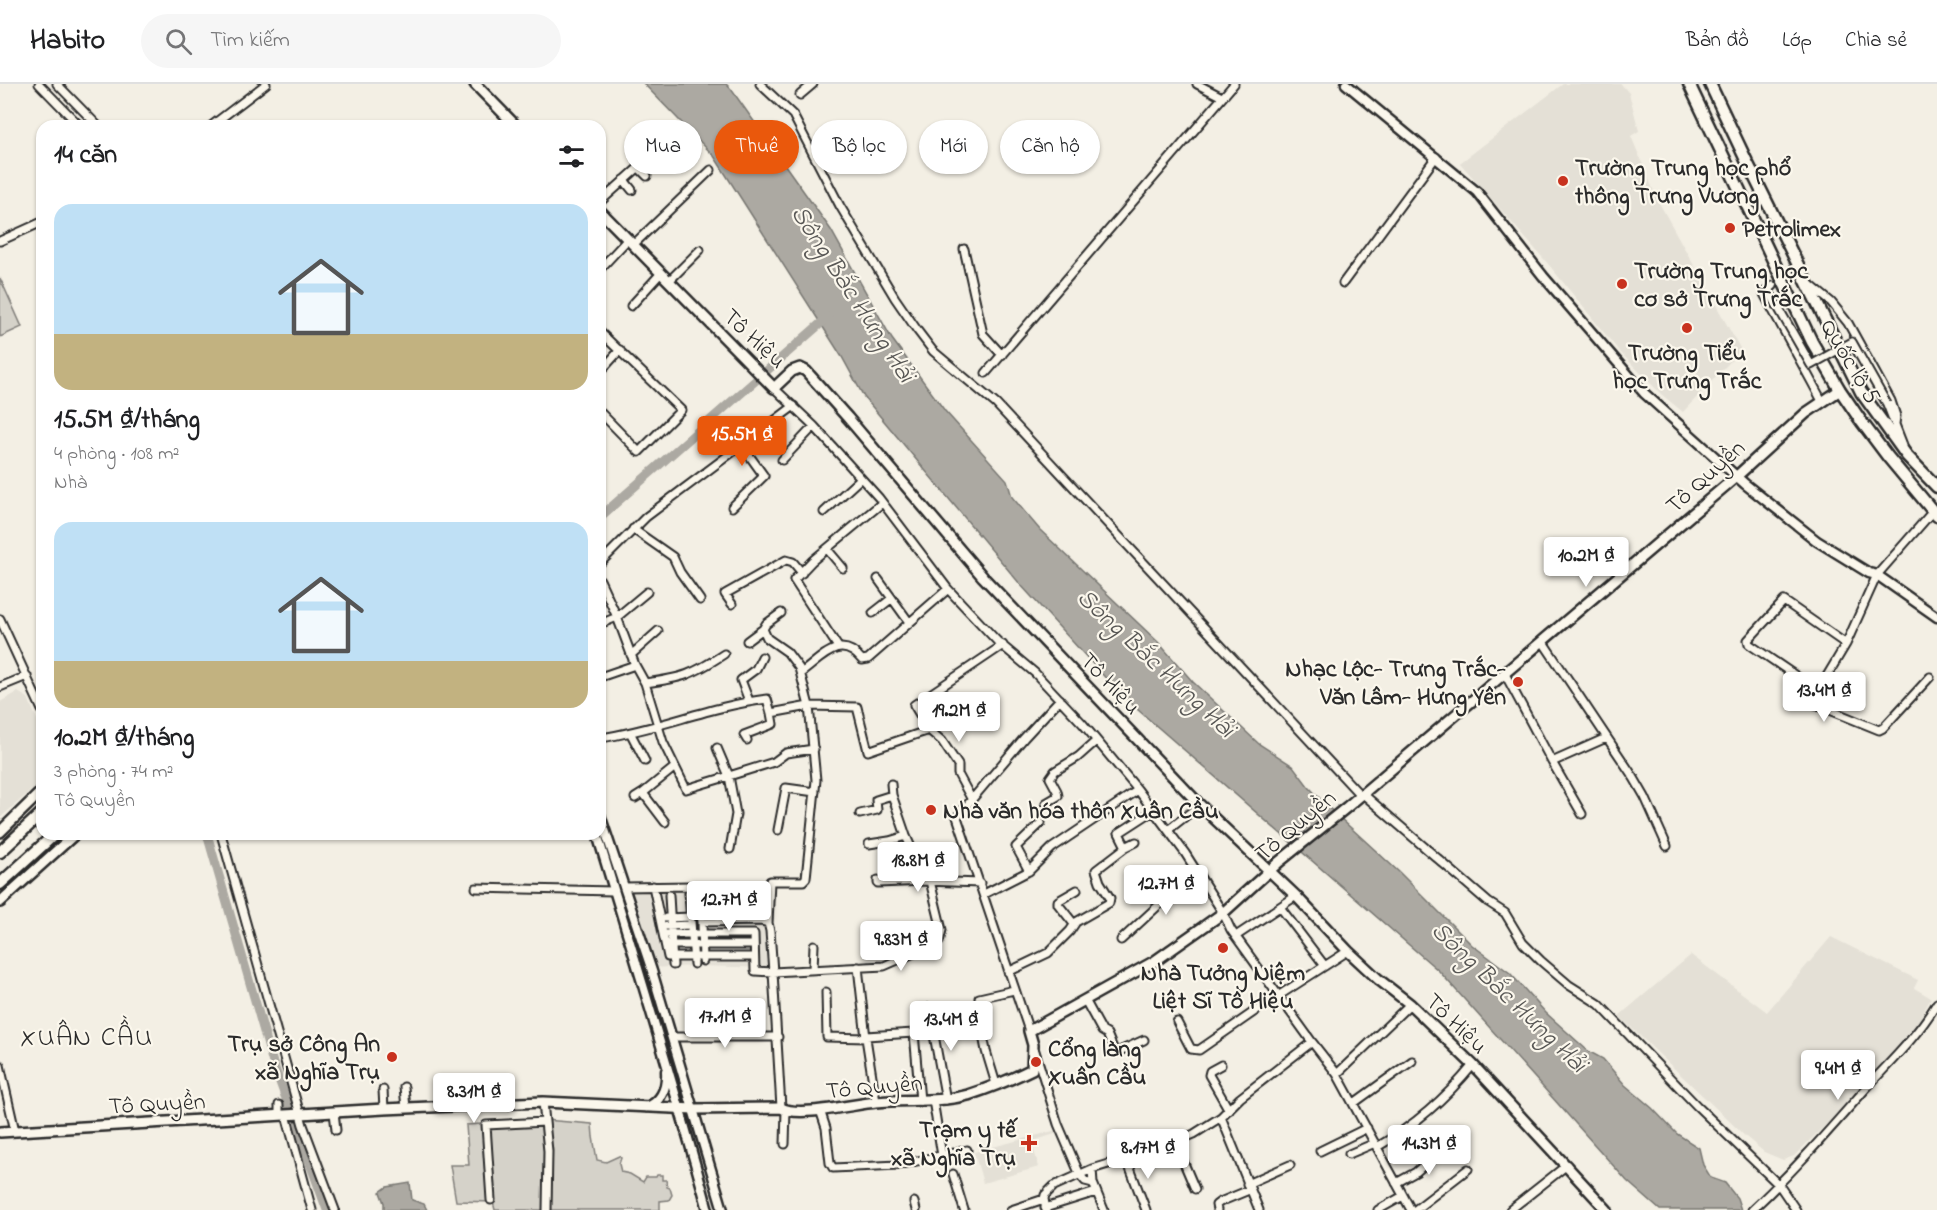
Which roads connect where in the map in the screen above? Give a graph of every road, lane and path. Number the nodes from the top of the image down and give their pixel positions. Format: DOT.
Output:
graph roads {
  1 [pos="39,84"];
  2 [pos="57,84"];
  3 [pos="266,84"];
  4 [pos="476,84"];
  5 [pos="760,84"];
  6 [pos="813,84"];
  7 [pos="1197,84"];
  8 [pos="1234,84"];
  9 [pos="1346,84"];
  10 [pos="1689,84"];
  11 [pos="1710,84"];
  12 [pos="800,95"];
  13 [pos="1222,97"];
  14 [pos="74,120"];
  15 [pos="92,120"];
  16 [pos="219,120"];
  17 [pos="510,120"];
  18 [pos="1436,157"];
  19 [pos="711,170"];
  20 [pos="632,174"];
  21 [pos="624,180"];
  22 [pos="632,190"];
  23 [pos="606,196"];
  24 [pos="606,217"];
  25 [pos="36,225"];
  26 [pos="0,241"];
  27 [pos="631,242"];
  28 [pos="964,249"];
  29 [pos="700,250"];
  30 [pos="606,264"];
  31 [pos="661,273"];
  32 [pos="1780,274"];
  33 [pos="669,281"];
  34 [pos="1806,281"];
  35 [pos="1343,283"];
  36 [pos="1773,286"];
  37 [pos="631,306"];
  38 [pos="606,337"];
  39 [pos="620,350"];
  40 [pos="1002,355"];
  41 [pos="606,365"];
  42 [pos="986,373"];
  43 [pos="772,385"];
  44 [pos="1840,390"];
  45 [pos="1822,401"];
  46 [pos="794,406"];
  47 [pos="606,418"];
  48 [pos="1895,424"];
  49 [pos="814,426"];
  50 [pos="741,444"];
  51 [pos="1907,456"];
  52 [pos="783,460"];
  53 [pos="1737,476"];
  54 [pos="861,478"];
  55 [pos="1937,487"];
  56 [pos="882,503"];
  57 [pos="732,507"];
  58 [pos="824,512"];
  59 [pos="1935,514"];
  60 [pos="633,529"];
  61 [pos="827,549"];
  62 [pos="606,556"];
  63 [pos="843,568"];
  64 [pos="802,573"];
  65 [pos="1877,575"];
  66 [pos="878,579"];
  67 [pos="948,589"];
  68 [pos="648,592"];
  69 [pos="606,593"];
  70 [pos="891,599"];
  71 [pos="700,600"];
  72 [pos="732,604"];
  73 [pos="873,613"];
  74 [pos="781,614"];
  75 [pos="617,617"];
  76 [pos="1937,617"];
  77 [pos="1,619"];
  78 [pos="606,622"];
  79 [pos="909,622"];
  80 [pos="763,629"];
  81 [pos="658,631"];
  82 [pos="747,640"];
  83 [pos="1543,642"];
  84 [pos="1846,644"];
  85 [pos="1003,645"];
  86 [pos="838,647"];
  87 [pos="724,654"];
  88 [pos="631,655"];
  89 [pos="762,657"];
  90 [pos="635,666"];
  91 [pos="801,673"];
  92 [pos="1505,674"];
  93 [pos="606,675"];
  94 [pos="27,676"];
  95 [pos="1930,677"];
  96 [pos="645,684"];
  97 [pos="0,687"];
  98 [pos="1818,691"];
  99 [pos="36,696"];
  100 [pos="1060,699"];
  101 [pos="748,701"];
  102 [pos="809,706"];
  103 [pos="771,713"];
  104 [pos="657,727"];
  105 [pos="929,730"];
  106 [pos="631,734"];
  107 [pos="606,737"];
  108 [pos="1606,738"];
  109 [pos="747,740"];
  110 [pos="1096,741"];
  111 [pos="717,748"];
  112 [pos="814,749"];
  113 [pos="645,761"];
  114 [pos="1552,762"];
  115 [pos="675,767"];
  116 [pos="729,776"];
  117 [pos="891,784"];
  118 [pos="1138,790"];
  119 [pos="815,792"];
  120 [pos="642,793"];
  121 [pos="892,795"];
  122 [pos="1362,795"];
  123 [pos="36,797"];
  124 [pos="635,798"];
  125 [pos="972,800"];
  126 [pos="1046,803"];
  127 [pos="1200,805"];
  128 [pos="1154,811"];
  129 [pos="861,814"];
  130 [pos="1582,814"];
  131 [pos="36,819"];
  132 [pos="665,822"];
  133 [pos="1041,823"];
  134 [pos="778,830"];
  135 [pos="1168,830"];
  136 [pos="0,832"];
  137 [pos="606,833"];
  138 [pos="906,836"];
  139 [pos="48,840"];
  140 [pos="68,840"];
  141 [pos="222,840"];
  142 [pos="599,840"];
  143 [pos="1136,842"];
  144 [pos="869,844"];
  145 [pos="1667,846"];
  146 [pos="1126,848"];
  147 [pos="730,849"];
  148 [pos="0,852"];
  149 [pos="1029,871"];
  150 [pos="1269,872"];
  151 [pos="1200,877"];
  152 [pos="878,880"];
  153 [pos="928,881"];
  154 [pos="980,883"];
  155 [pos="0,884"];
  156 [pos="624,886"];
  157 [pos="653,886"];
  158 [pos="476,888"];
  159 [pos="613,889"];
  160 [pos="1077,890"];
  161 [pos="689,893"];
  162 [pos="984,894"];
  163 [pos="669,895"];
  164 [pos="1296,896"];
  165 [pos="0,903"];
  166 [pos="1280,907"];
  167 [pos="1223,913"];
  168 [pos="660,918"];
  169 [pos="670,918"];
  170 [pos="691,921"];
  171 [pos="702,922"];
  172 [pos="768,923"];
  173 [pos="1074,924"];
  174 [pos="667,930"];
  175 [pos="692,934"];
  176 [pos="707,934"];
  177 [pos="724,934"];
  178 [pos="739,934"];
  179 [pos="1236,936"];
  180 [pos="1120,940"];
  181 [pos="707,944"];
  182 [pos="669,945"];
  183 [pos="692,945"];
  184 [pos="724,945"];
  185 [pos="739,945"];
  186 [pos="754,945"];
  187 [pos="814,945"];
  188 [pos="1348,951"];
  189 [pos="724,957"];
  190 [pos="739,957"];
  191 [pos="754,957"];
  192 [pos="705,958"];
  193 [pos="693,961"];
  194 [pos="1325,966"];
  195 [pos="858,968"];
  196 [pos="813,969"];
  197 [pos="773,972"];
  198 [pos="1008,972"];
  199 [pos="1014,990"];
  200 [pos="826,992"];
  201 [pos="1278,996"];
  202 [pos="979,998"];
  203 [pos="1085,1000"];
  204 [pos="1937,1003"];
  205 [pos="1410,1004"];
  206 [pos="929,1008"];
  207 [pos="980,1020"];
  208 [pos="1177,1022"];
  209 [pos="1029,1030"];
  210 [pos="672,1037"];
  211 [pos="777,1037"];
  212 [pos="866,1037"];
  213 [pos="1144,1040"];
  214 [pos="659,1042"];
  215 [pos="1311,1042"];
  216 [pos="1412,1061"];
  217 [pos="0,1065"];
  218 [pos="665,1065"];
  219 [pos="1221,1065"];
  220 [pos="1473,1065"];
  221 [pos="1036,1068"];
  222 [pos="952,1070"];
  223 [pos="942,1072"];
  224 [pos="1337,1074"];
  225 [pos="464,1084"];
  226 [pos="996,1084"];
  227 [pos="404,1087"];
  228 [pos="383,1090"];
  229 [pos="933,1100"];
  230 [pos="946,1100"];
  231 [pos="920,1101"];
  232 [pos="543,1102"];
  233 [pos="876,1102"];
  234 [pos="1354,1103"];
  235 [pos="465,1105"];
  236 [pos="646,1107"];
  237 [pos="679,1107"];
  238 [pos="406,1108"];
  239 [pos="384,1109"];
  240 [pos="694,1109"];
  241 [pos="784,1109"];
  242 [pos="820,1110"];
  243 [pos="1229,1110"];
  244 [pos="281,1112"];
  245 [pos="334,1112"];
  246 [pos="300,1114"];
  247 [pos="1221,1117"];
  248 [pos="545,1122"];
  249 [pos="1367,1128"];
  250 [pos="336,1130"];
  251 [pos="15,1131"];
  252 [pos="0,1132"];
  253 [pos="1175,1142"];
  254 [pos="785,1144"];
  255 [pos="1376,1145"];
  256 [pos="1446,1146"];
  257 [pos="967,1150"];
  258 [pos="1320,1151"];
  259 [pos="1349,1154"];
  260 [pos="942,1156"];
  261 [pos="1126,1158"];
  262 [pos="1290,1165"];
  263 [pos="1567,1165"];
  264 [pos="1092,1169"];
  265 [pos="1468,1169"];
  266 [pos="953,1174"];
  267 [pos="1080,1175"];
  268 [pos="1093,1183"];
  269 [pos="1396,1184"];
  270 [pos="1779,1185"];
  271 [pos="1248,1187"];
  272 [pos="1195,1189"];
  273 [pos="1096,1192"];
  274 [pos="1403,1196"];
  275 [pos="1044,1199"];
  276 [pos="491,1200"];
  277 [pos="914,1202"];
  278 [pos="1046,1209"];
  279 [pos="312,1210"];
  280 [pos="335,1210"];
  281 [pos="547,1210"];
  282 [pos="708,1210"];
  283 [pos="723,1210"];
  284 [pos="916,1210"];
  285 [pos="964,1210"];
  286 [pos="1011,1210"];
  287 [pos="1104,1210"];
  288 [pos="1146,1210"];
  289 [pos="1217,1210"];
  290 [pos="1259,1210"];
  291 [pos="1378,1210"];
  292 [pos="1413,1210"];
  293 [pos="1510,1210"];
  294 [pos="1607,1210"];
  295 [pos="1752,1210"];
  296 [pos="1796,1210"];
  1 -- 14 [label="street"];
  2 -- 15 [label="street"];
  3 -- 16 [label="street"];
  4 -- 17 [label="main road"];
  5 -- 122 [label="street"];
  6 -- 12 [label="street"];
  7 -- 13 [label="street"];
  8 -- 13 [label="street"];
  9 -- 18 [label="street"];
  10 -- 32 [label="main road, Quốc lộ 5"];
  11 -- 34 [label="main road, Quốc lộ 5"];
  13 -- 40 [label="street"];
  18 -- 35 [label="street"];
  18 -- 53 [label="street"];
  19 -- 27 [label="street"];
  20 -- 21 [label="street"];
  21 -- 22 [label="street"];
  21 -- 23 [label="street"];
  24 -- 27 [label="main road, Tô Hiệu"];
  25 -- 26 [label="street"];
  27 -- 30 [label="street"];
  27 -- 31 [label="main road, Tô Hiệu"];
  28 -- 40 [label="street"];
  29 -- 33 [label="street"];
  31 -- 33 [label="main road, Tô Hiệu"];
  31 -- 37 [label="street"];
  32 -- 36 [label="street"];
  32 -- 44 [label="main road, Quốc lộ 5"];
  33 -- 43 [label="main road, Tô Hiệu"];
  34 -- 48 [label="street"];
  34 -- 51 [label="main road, Quốc lộ 5"];
  36 -- 45 [label="street"];
  36 -- 48 [label="street, bridge"];
  38 -- 39 [label="street"];
  39 -- 41 [label="street"];
  39 -- 47 [label="street"];
  40 -- 42 [label="street"];
  43 -- 46 [label="street"];
  43 -- 127 [label="main road, Tô Hiệu"];
  44 -- 45 [label="main road, Tô Quyền"];
  44 -- 59 [label="main road, Quốc lộ 5"];
  45 -- 53 [label="main road, Tô Quyền"];
  46 -- 49 [label="street"];
  46 -- 50 [label="street"];
  48 -- 51 [label="street"];
  49 -- 52 [label="street"];
  49 -- 54 [label="street"];
  50 -- 57 [label="street"];
  50 -- 60 [label="street"];
  51 -- 55 [label="main road, Quốc lộ 5"];
  53 -- 65 [label="street"];
  53 -- 83 [label="main road, Tô Quyền"];
  54 -- 56 [label="street"];
  54 -- 58 [label="street"];
  56 -- 61 [label="street"];
  56 -- 67 [label="street"];
  59 -- 65 [label="street"];
  60 -- 62 [label="street"];
  60 -- 71 [label="street"];
  61 -- 63 [label="street"];
  61 -- 64 [label="street"];
  64 -- 72 [label="street"];
  64 -- 86 [label="street"];
  65 -- 76 [label="street"];
  65 -- 84 [label="street"];
  66 -- 70 [label="street"];
  67 -- 79 [label="street"];
  67 -- 85 [label="street"];
  68 -- 75 [label="street"];
  69 -- 75 [label="street"];
  70 -- 73 [label="street"];
  70 -- 79 [label="street"];
  74 -- 80 [label="street"];
  75 -- 78 [label="street"];
  75 -- 88 [label="street"];
  77 -- 94 [label="street"];
  79 -- 86 [label="street"];
  80 -- 82 [label="street"];
  80 -- 91 [label="street"];
  81 -- 88 [label="street"];
  83 -- 92 [label="main road, Tô Quyền"];
  83 -- 108 [label="street"];
  84 -- 98 [label="street"];
  84 -- 98 [label="street"];
  85 -- 100 [label="street"];
  85 -- 105 [label="street"];
  86 -- 91 [label="street"];
  87 -- 96 [label="street"];
  88 -- 90 [label="street"];
  89 -- 101 [label="street"];
  90 -- 93 [label="street"];
  90 -- 96 [label="street"];
  91 -- 102 [label="street"];
  92 -- 114 [label="street"];
  92 -- 122 [label="main road, Tô Quyền"];
  94 -- 97 [label="street"];
  94 -- 99 [label="street"];
  95 -- 98 [label="street"];
  96 -- 104 [label="street"];
  100 -- 110 [label="street"];
  100 -- 125 [label="street"];
  101 -- 103 [label="street"];
  101 -- 104 [label="street"];
  102 -- 103 [label="street"];
  102 -- 105 [label="street"];
  102 -- 112 [label="street"];
  103 -- 109 [label="street"];
  104 -- 106 [label="street"];
  104 -- 115 [label="street"];
  105 -- 125 [label="street"];
  106 -- 107 [label="street"];
  106 -- 113 [label="street"];
  108 -- 114 [label="street"];
  108 -- 145 [label="street"];
  110 -- 118 [label="street"];
  110 -- 126 [label="street"];
  111 -- 116 [label="street"];
  112 -- 116 [label="street"];
  112 -- 119 [label="street"];
  114 -- 130 [label="street"];
  115 -- 116 [label="street"];
  115 -- 120 [label="street"];
  116 -- 147 [label="street"];
  117 -- 121 [label="street"];
  118 -- 128 [label="street"];
  118 -- 149 [label="street"];
  119 -- 134 [label="street"];
  119 -- 172 [label="street"];
  120 -- 124 [label="street"];
  120 -- 132 [label="street"];
  121 -- 129 [label="street"];
  121 -- 138 [label="street"];
  122 -- 150 [label="main road, Tô Quyền"];
  122 -- 270 [label="street"];
  123 -- 136 [label="main road"];
  125 -- 154 [label="street"];
  127 -- 135 [label="street"];
  127 -- 150 [label="main road, Tô Hiệu"];
  128 -- 135 [label="street"];
  128 -- 146 [label="street"];
  131 -- 148 [label="main road"];
  133 -- 149 [label="street"];
  135 -- 151 [label="street"];
  137 -- 156 [label="street"];
  138 -- 144 [label="street"];
  138 -- 153 [label="street"];
  139 -- 155 [label="main road"];
  140 -- 165 [label="main road"];
  141 -- 246 [label="street"];
  142 -- 159 [label="street"];
  143 -- 146 [label="street"];
  146 -- 173 [label="street"];
  149 -- 162 [label="street"];
  150 -- 164 [label="main road, Tô Hiệu"];
  150 -- 167 [label="main road, Tô Quyền"];
  151 -- 167 [label="street"];
  151 -- 180 [label="street"];
  152 -- 153 [label="street"];
  153 -- 154 [label="street"];
  153 -- 195 [label="street"];
  154 -- 162 [label="street"];
  156 -- 157 [label="street"];
  156 -- 159 [label="street"];
  156 -- 210 [label="street"];
  157 -- 168 [label="street"];
  157 -- 171 [label="street"];
  158 -- 159 [label="street"];
  159 -- 214 [label="street"];
  160 -- 173 [label="street"];
  161 -- 170 [label="street"];
  162 -- 198 [label="street"];
  163 -- 169 [label="street"];
  164 -- 166 [label="street"];
  164 -- 188 [label="main road, Tô Hiệu"];
  166 -- 179 [label="street"];
  166 -- 194 [label="street"];
  167 -- 179 [label="street"];
  167 -- 203 [label="main road, Tô Quyền"];
  168 -- 169 [label="street"];
  168 -- 174 [label="street"];
  169 -- 170 [label="street"];
  169 -- 174 [label="street"];
  170 -- 174 [label="street"];
  170 -- 175 [label="street"];
  171 -- 172 [label="street"];
  171 -- 176 [label="street"];
  172 -- 197 [label="street"];
  173 -- 198 [label="street"];
  174 -- 175 [label="street"];
  174 -- 182 [label="street"];
  175 -- 176 [label="street"];
  175 -- 183 [label="street"];
  176 -- 177 [label="street"];
  176 -- 181 [label="street"];
  177 -- 178 [label="street"];
  177 -- 184 [label="street"];
  178 -- 185 [label="street"];
  178 -- 186 [label="street"];
  179 -- 201 [label="street"];
  181 -- 183 [label="street"];
  181 -- 184 [label="street"];
  181 -- 192 [label="street"];
  182 -- 183 [label="street"];
  182 -- 193 [label="street"];
  183 -- 193 [label="street"];
  184 -- 185 [label="street"];
  184 -- 189 [label="street"];
  185 -- 186 [label="street"];
  185 -- 190 [label="street"];
  186 -- 191 [label="street"];
  187 -- 196 [label="street"];
  188 -- 194 [label="street"];
  188 -- 205 [label="main road, Tô Hiệu"];
  189 -- 190 [label="street"];
  189 -- 192 [label="street"];
  190 -- 191 [label="street"];
  191 -- 197 [label="street"];
  192 -- 193 [label="street"];
  194 -- 201 [label="street"];
  195 -- 196 [label="street"];
  195 -- 212 [label="street"];
  196 -- 197 [label="street"];
  197 -- 211 [label="street"];
  198 -- 199 [label="street"];
  199 -- 202 [label="street"];
  199 -- 209 [label="street"];
  200 -- 212 [label="street"];
  201 -- 208 [label="street"];
  201 -- 215 [label="street"];
  203 -- 209 [label="main road, Tô Quyền"];
  203 -- 213 [label="street"];
  204 -- 270 [label="street"];
  205 -- 220 [label="main road, Tô Hiệu"];
  205 -- 224 [label="street"];
  206 -- 223 [label="street"];
  207 -- 226 [label="street"];
  209 -- 221 [label="main road"];
  210 -- 211 [label="street"];
  210 -- 214 [label="street"];
  210 -- 240 [label="street"];
  211 -- 241 [label="street"];
  212 -- 231 [label="street"];
  212 -- 233 [label="street"];
  214 -- 218 [label="street"];
  215 -- 224 [label="street"];
  215 -- 243 [label="street"];
  216 -- 234 [label="street"];
  217 -- 251 [label="street"];
  218 -- 236 [label="street"];
  218 -- 237 [label="street"];
  219 -- 243 [label="street"];
  220 -- 255 [label="street"];
  220 -- 263 [label="main road, Tô Hiệu"];
  221 -- 226 [label="main road, Tô Quyền"];
  221 -- 267 [label="street"];
  222 -- 223 [label="street"];
  223 -- 230 [label="street"];
  224 -- 234 [label="street"];
  225 -- 235 [label="street"];
  226 -- 230 [label="main road, Tô Quyền"];
  227 -- 238 [label="street"];
  228 -- 239 [label="street"];
  229 -- 230 [label="main road, Tô Quyền"];
  229 -- 231 [label="main road, Tô Quyền"];
  229 -- 260 [label="street"];
  231 -- 233 [label="main road, Tô Quyền"];
  232 -- 235 [label="main road, Tô Quyền"];
  232 -- 236 [label="main road, Tô Quyền"];
  232 -- 248 [label="street"];
  233 -- 242 [label="main road, Tô Quyền"];
  234 -- 249 [label="street"];
  235 -- 238 [label="main road, Tô Quyền"];
  236 -- 237 [label="main road, Tô Quyền"];
  237 -- 240 [label="main road, Tô Quyền"];
  237 -- 282 [label="street"];
  238 -- 239 [label="main road, Tô Quyền"];
  239 -- 245 [label="main road, Tô Quyền"];
  240 -- 241 [label="main road, Tô Quyền"];
  240 -- 283 [label="street"];
  241 -- 242 [label="main road, Tô Quyền"];
  241 -- 254 [label="street"];
  242 -- 260 [label="street"];
  243 -- 247 [label="street"];
  244 -- 246 [label="main road, Tô Quyền"];
  244 -- 251 [label="main road, Tô Quyền"];
  244 -- 279 [label="street"];
  245 -- 246 [label="main road, Tô Quyền"];
  245 -- 250 [label="street"];
  246 -- 280 [label="street"];
  247 -- 253 [label="street"];
  247 -- 271 [label="street"];
  248 -- 276 [label="street"];
  248 -- 281 [label="street"];
  249 -- 255 [label="street"];
  249 -- 258 [label="street"];
  251 -- 252 [label="main road, Tô Quyền"];
  253 -- 261 [label="street"];
  253 -- 272 [label="street"];
  255 -- 259 [label="street"];
  255 -- 269 [label="street"];
  256 -- 269 [label="street"];
  257 -- 260 [label="street"];
  261 -- 264 [label="street"];
  261 -- 288 [label="street"];
  262 -- 271 [label="street"];
  263 -- 293 [label="street"];
  263 -- 294 [label="main road, Tô Hiệu"];
  264 -- 267 [label="street"];
  264 -- 268 [label="street"];
  265 -- 292 [label="street"];
  266 -- 285 [label="street"];
  267 -- 268 [label="street"];
  267 -- 275 [label="street"];
  268 -- 273 [label="street"];
  269 -- 274 [label="street"];
  270 -- 295 [label="street"];
  270 -- 296 [label="street"];
  271 -- 289 [label="street"];
  271 -- 290 [label="street"];
  273 -- 278 [label="street"];
  273 -- 287 [label="street"];
  274 -- 291 [label="street"];
  274 -- 292 [label="street"];
  275 -- 278 [label="street"];
  275 -- 286 [label="street"];
  277 -- 284 [label="street"];
}
